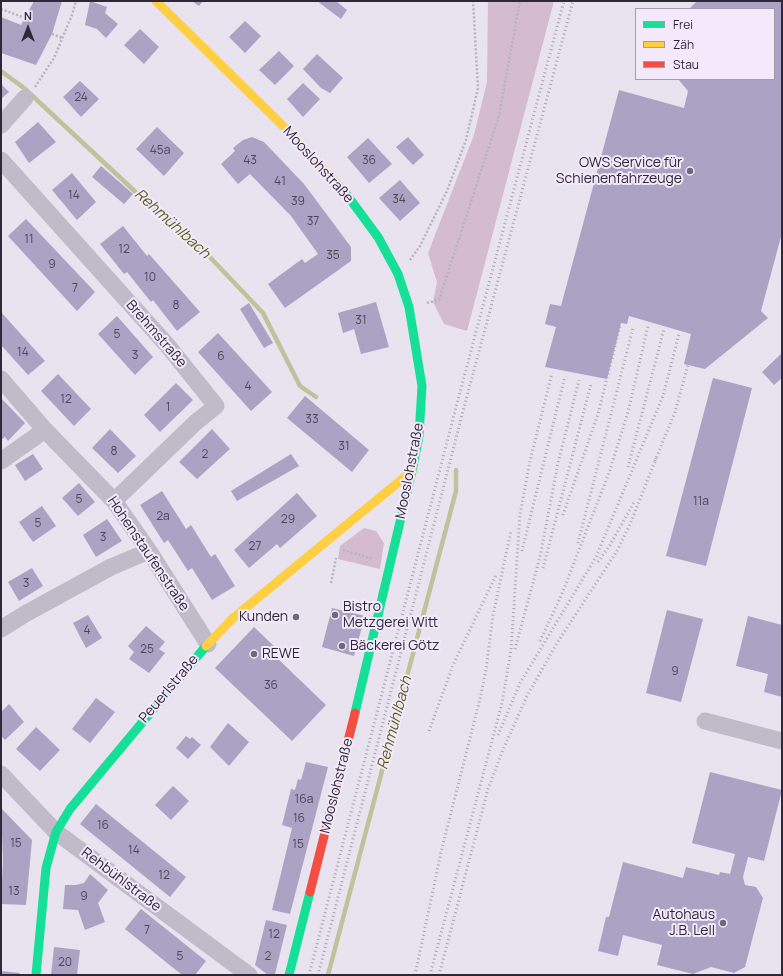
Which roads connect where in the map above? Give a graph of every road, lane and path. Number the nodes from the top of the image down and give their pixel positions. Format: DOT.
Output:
graph roads {
  1 [pos="76,1"];
  2 [pos="156,1"];
  3 [pos="473,1"];
  4 [pos="520,1"];
  5 [pos="1,9"];
  6 [pos="25,18"];
  7 [pos="52,34"];
  8 [pos="62,38"];
  9 [pos="30,92"];
  10 [pos="1,125"];
  11 [pos="1,160"];
  12 [pos="398,274"];
  13 [pos="409,307"];
  14 [pos="1,379"];
  15 [pos="45,430"];
  16 [pos="1,460"];
  17 [pos="412,471"];
  18 [pos="114,501"];
  19 [pos="325,542"];
  20 [pos="338,548"];
  21 [pos="149,551"];
  22 [pos="390,563"];
  23 [pos="331,583"];
  24 [pos="1,629"];
  25 [pos="208,644"];
  26 [pos="705,721"];
  27 [pos="782,741"];
  28 [pos="1,774"];
  29 [pos="56,832"];
  30 [pos="36,975"];
  31 [pos="249,975"];
  32 [pos="288,975"];
  1 -- 8 [label="path"];
  2 -- 12 [label="street, Mooslohstraße"];
  3 -- 12 [label="path"];
  4 -- 13 [label="path"];
  5 -- 6 [label="path"];
  7 -- 8 [label="path"];
  8 -- 9 [label="path"];
  9 -- 10 [label="street"];
  11 -- 18 [label="street, Brehmstraße"];
  12 -- 13 [label="street, Mooslohstraße"];
  13 -- 17 [label="street, Mooslohstraße"];
  14 -- 15 [label="street, Hohenstaufenstraße"];
  15 -- 16 [label="street"];
  15 -- 18 [label="street, Hohenstaufenstraße"];
  17 -- 19 [label="street, Peuerlstraße"];
  17 -- 22 [label="street, Mooslohstraße"];
  18 -- 21 [label="street, Hohenstaufenstraße"];
  19 -- 20 [label="path"];
  19 -- 25 [label="street, Peuerlstraße"];
  20 -- 22 [label="path"];
  20 -- 23 [label="path"];
  21 -- 24 [label="street"];
  21 -- 25 [label="street, Hohenstaufenstraße"];
  22 -- 32 [label="street, Mooslohstraße"];
  25 -- 29 [label="street, Peuerlstraße"];
  26 -- 27 [label="street"];
  28 -- 29 [label="street, Rehbühlstraße"];
  29 -- 30 [label="street, Peuerlstraße"];
  29 -- 31 [label="street, Rehbühlstraße"];
}
